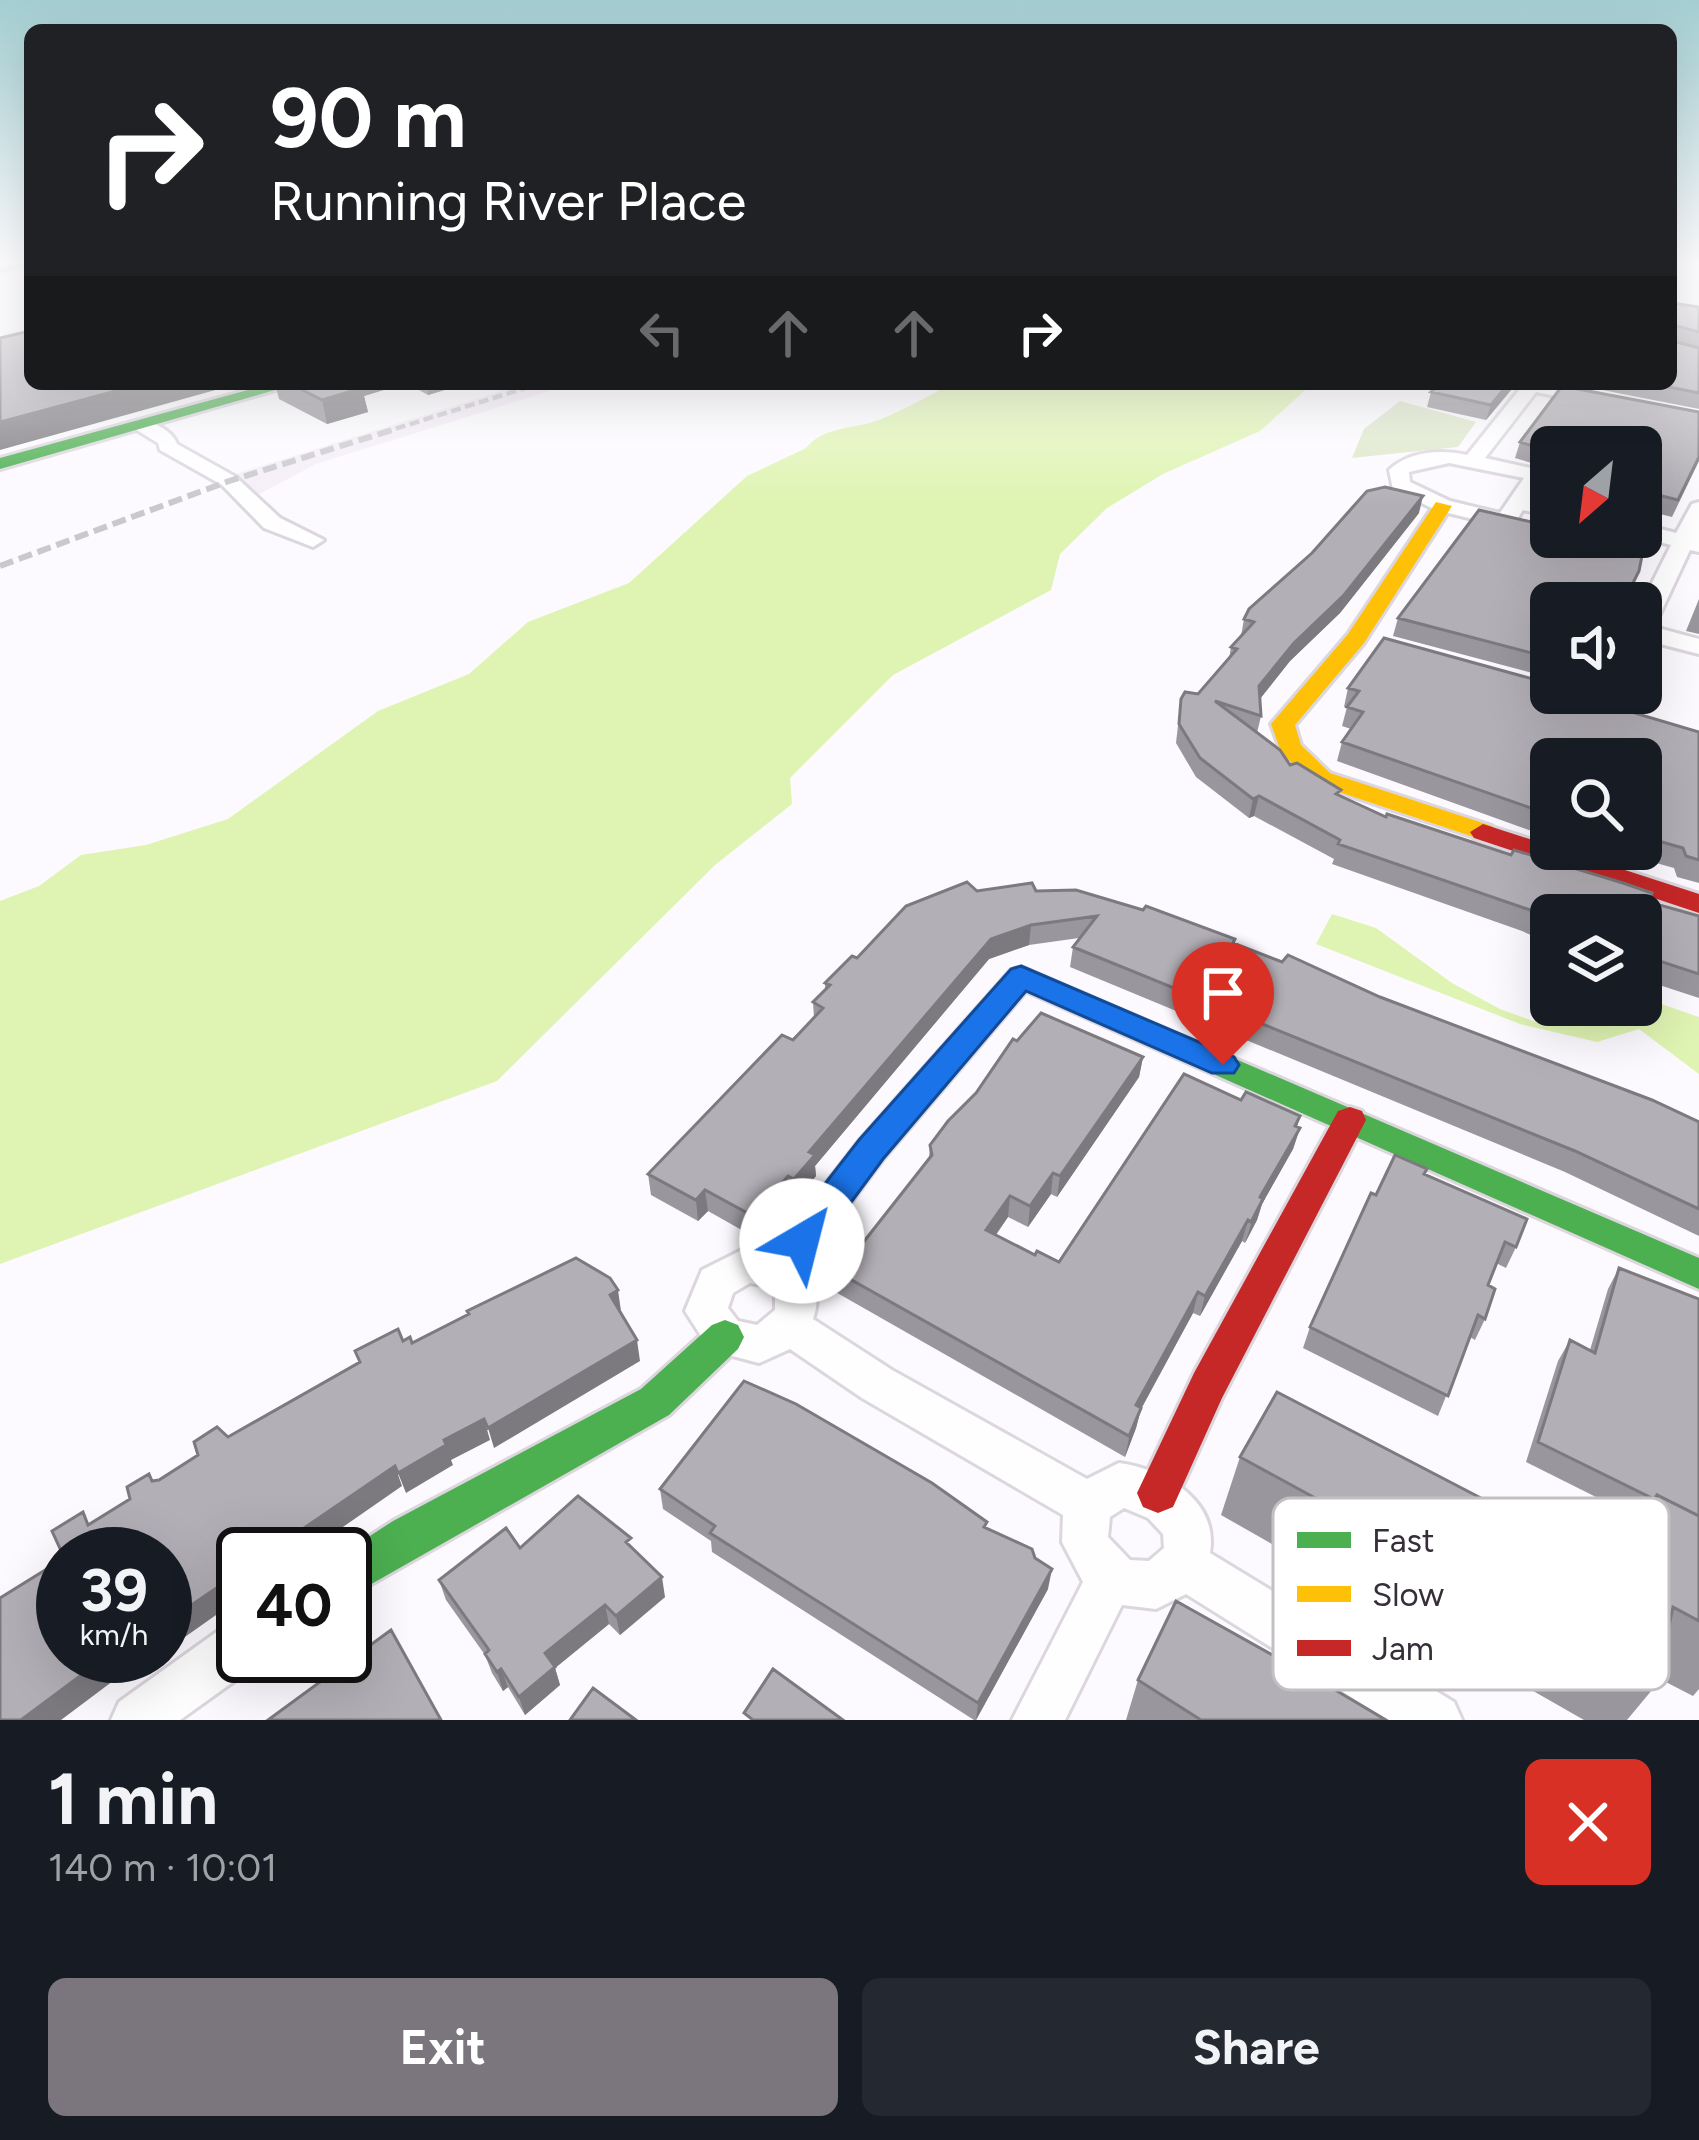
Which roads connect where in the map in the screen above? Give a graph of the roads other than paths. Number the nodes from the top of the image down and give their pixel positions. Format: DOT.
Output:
graph roads {
  1 [pos="267,390"];
  2 [pos="1528,390"];
  3 [pos="1554,390"];
  4 [pos="1617,404"];
  5 [pos="142,425"];
  6 [pos="1474,459"];
  7 [pos="0,464"];
  8 [pos="1522,496"];
  9 [pos="1530,496"];
  10 [pos="1530,500"];
  11 [pos="1443,506"];
  12 [pos="1662,523"];
  13 [pos="1662,531"];
  14 [pos="1694,531"];
  15 [pos="313,540"];
  16 [pos="1662,591"];
  17 [pos="1662,637"];
  18 [pos="1699,647"];
  19 [pos="1699,904"];
  20 [pos="1350,1120"];
  21 [pos="779,1271"];
  22 [pos="1699,1274"];
  23 [pos="790,1326"];
  24 [pos="724,1337"];
  25 [pos="1158,1493"];
  26 [pos="1089,1505"];
  27 [pos="372,1559"];
  28 [pos="1183,1564"];
  29 [pos="1111,1577"];
  30 [pos="1273,1619"];
  31 [pos="216,1663"];
  32 [pos="1387,1690"];
  33 [pos="137,1720"];
  34 [pos="1037,1720"];
  35 [pos="1436,1720"];
  1 -- 5 [label="street"];
  2 -- 6 [label="street"];
  3 -- 4 [label="street"];
  5 -- 7 [label="street"];
  5 -- 15 [label="street"];
  6 -- 8 [label="street"];
  6 -- 11 [label="street"];
  8 -- 9 [label="street"];
  8 -- 10 [label="street"];
  8 -- 11 [label="street"];
  11 -- 19 [label="street"];
  12 -- 14 [label="street"];
  13 -- 14 [label="street"];
  14 -- 16 [label="street"];
  17 -- 18 [label="street"];
  20 -- 21 [label="street"];
  20 -- 22 [label="street"];
  20 -- 25 [label="street"];
  21 -- 23 [label="street"];
  21 -- 24 [label="street"];
  23 -- 24 [label="street"];
  23 -- 26 [label="street"];
  24 -- 27 [label="street"];
  25 -- 26 [label="street"];
  25 -- 28 [label="street"];
  26 -- 29 [label="street"];
  28 -- 29 [label="street"];
  28 -- 30 [label="street"];
  29 -- 34 [label="street"];
  31 -- 33 [label="street"];
  32 -- 35 [label="street"];
}
